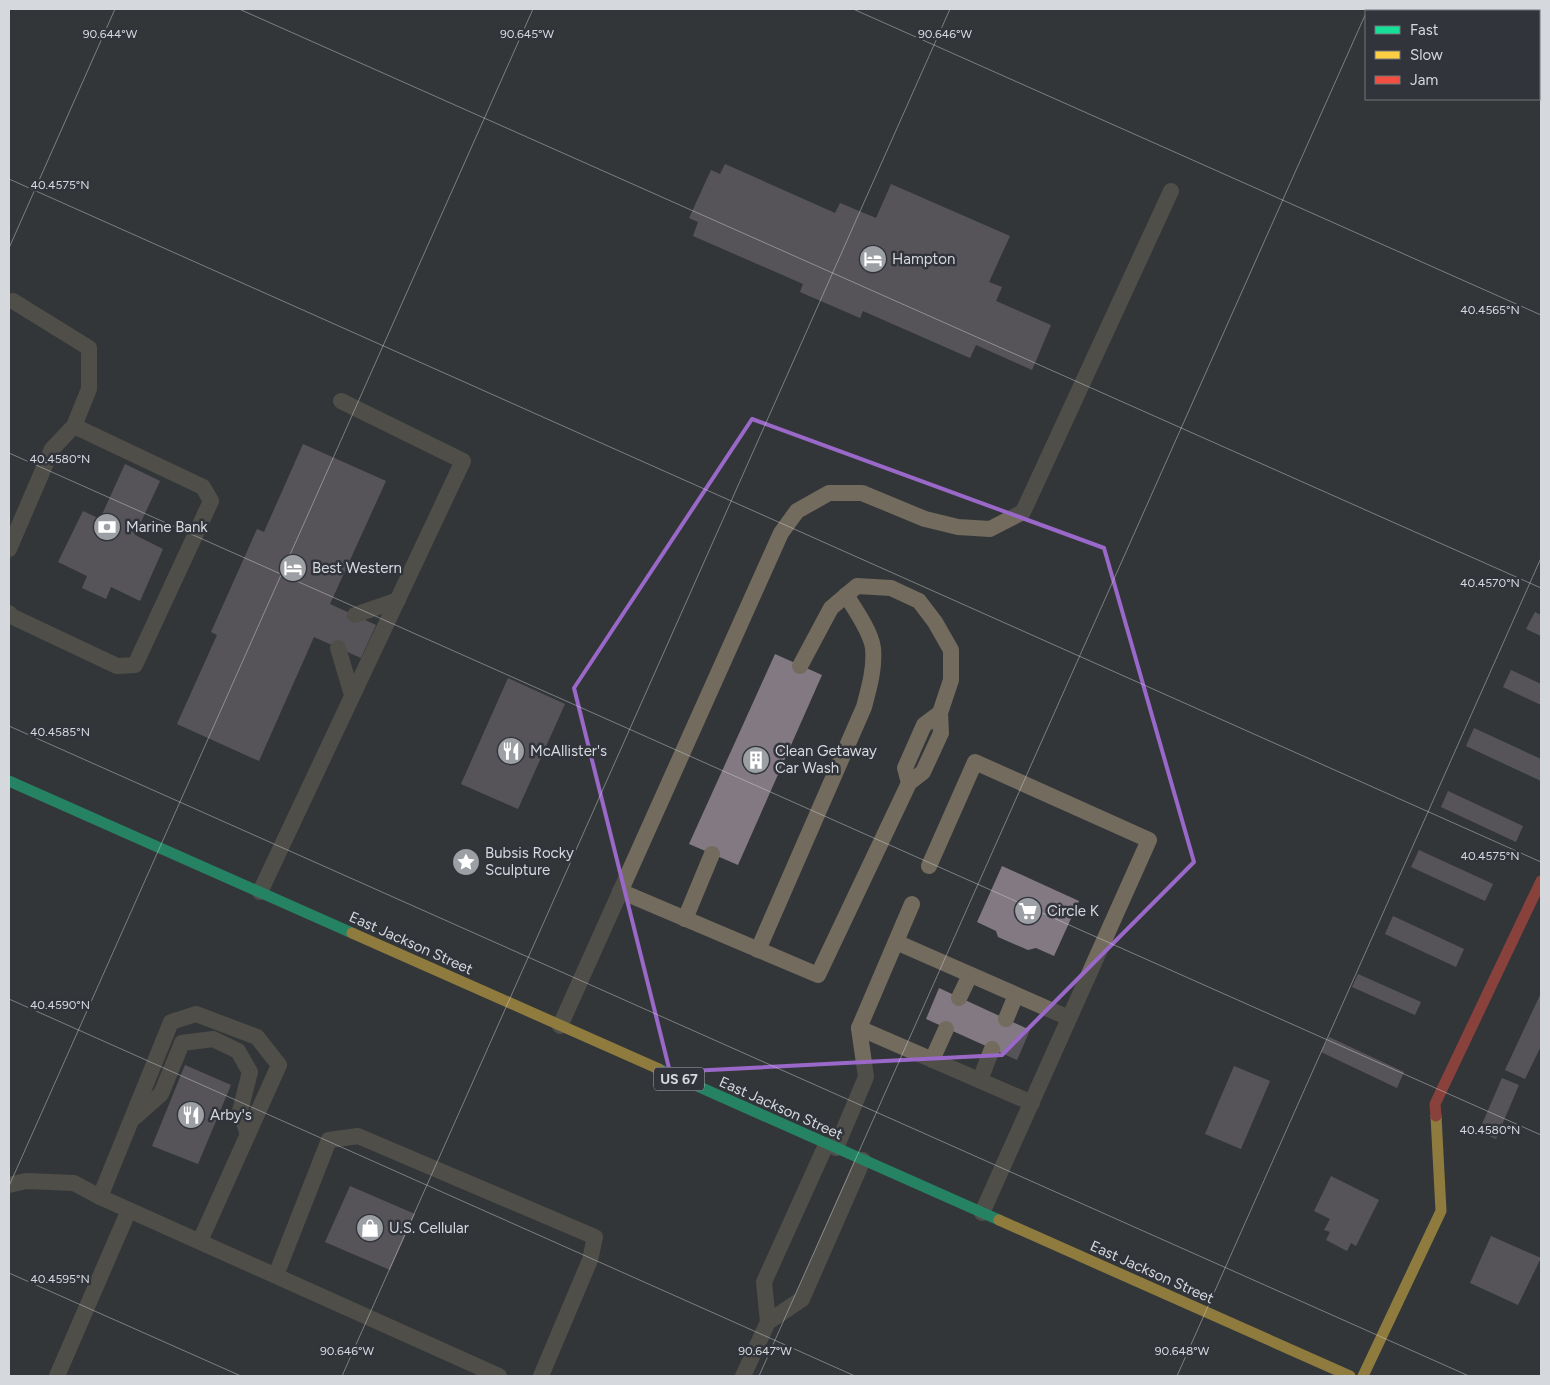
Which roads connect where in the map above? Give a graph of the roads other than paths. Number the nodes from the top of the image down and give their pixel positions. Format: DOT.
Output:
graph roads {
  1 [pos="1171,191"];
  2 [pos="10,304"];
  3 [pos="341,400"];
  4 [pos="74,426"];
  5 [pos="9,549"];
  6 [pos="846,595"];
  7 [pos="398,600"];
  8 [pos="9,613"];
  9 [pos="355,615"];
  10 [pos="338,648"];
  11 [pos="800,666"];
  12 [pos="352,695"];
  13 [pos="9,781"];
  14 [pos="712,854"];
  15 [pos="929,866"];
  16 [pos="1541,880"];
  17 [pos="620,891"];
  18 [pos="260,892"];
  19 [pos="912,904"];
  20 [pos="685,919"];
  21 [pos="896,942"];
  22 [pos="758,950"];
  23 [pos="970,975"];
  24 [pos="1016,995"];
  25 [pos="959,998"];
  26 [pos="1069,1018"];
  27 [pos="1006,1019"];
  28 [pos="560,1026"];
  29 [pos="859,1028"];
  30 [pos="946,1029"];
  31 [pos="992,1049"];
  32 [pos="932,1060"];
  33 [pos="980,1080"];
  34 [pos="1032,1103"];
  35 [pos="132,1119"];
  36 [pos="248,1134"];
  37 [pos="831,1146"];
  38 [pos="863,1160"];
  39 [pos="9,1185"];
  40 [pos="100,1197"];
  41 [pos="129,1210"];
  42 [pos="982,1213"];
  43 [pos="200,1242"];
  44 [pos="276,1275"];
  45 [pos="768,1322"];
  46 [pos="57,1376"];
  47 [pos="499,1376"];
  48 [pos="541,1376"];
  49 [pos="743,1376"];
  50 [pos="1350,1376"];
  51 [pos="1363,1376"];
  1 -- 17 [label="lane"];
  2 -- 4 [label="lane"];
  3 -- 7 [label="lane"];
  4 -- 5 [label="lane"];
  4 -- 8 [label="lane"];
  6 -- 11 [label="lane"];
  6 -- 22 [label="lane"];
  6 -- 22 [label="lane"];
  7 -- 9 [label="lane"];
  7 -- 12 [label="lane"];
  10 -- 12 [label="lane"];
  12 -- 18 [label="lane"];
  13 -- 18 [label="main road, East Jackson Street / US 67"];
  14 -- 20 [label="lane"];
  15 -- 26 [label="lane"];
  16 -- 51 [label="main road"];
  17 -- 20 [label="lane"];
  17 -- 28 [label="lane"];
  18 -- 28 [label="main road, East Jackson Street / US 67"];
  19 -- 21 [label="lane"];
  20 -- 22 [label="lane"];
  21 -- 23 [label="lane"];
  21 -- 29 [label="lane"];
  23 -- 24 [label="lane"];
  23 -- 25 [label="lane"];
  24 -- 26 [label="lane"];
  24 -- 27 [label="lane"];
  26 -- 34 [label="lane"];
  28 -- 37 [label="main road, East Jackson Street / US 67"];
  29 -- 32 [label="lane"];
  29 -- 37 [label="lane"];
  30 -- 32 [label="lane"];
  31 -- 33 [label="lane"];
  32 -- 33 [label="lane"];
  33 -- 34 [label="lane"];
  34 -- 42 [label="lane"];
  35 -- 36 [label="lane"];
  35 -- 36 [label="lane"];
  35 -- 40 [label="lane"];
  36 -- 43 [label="lane"];
  37 -- 38 [label="main road, East Jackson Street / US 67"];
  37 -- 45 [label="lane"];
  38 -- 42 [label="main road, East Jackson Street / US 67"];
  38 -- 45 [label="lane"];
  39 -- 40 [label="lane"];
  40 -- 41 [label="lane"];
  41 -- 43 [label="lane"];
  41 -- 46 [label="lane"];
  42 -- 50 [label="main road, East Jackson Street / US 67"];
  43 -- 44 [label="lane"];
  44 -- 47 [label="lane"];
  44 -- 48 [label="lane"];
  45 -- 49 [label="lane"];
}
